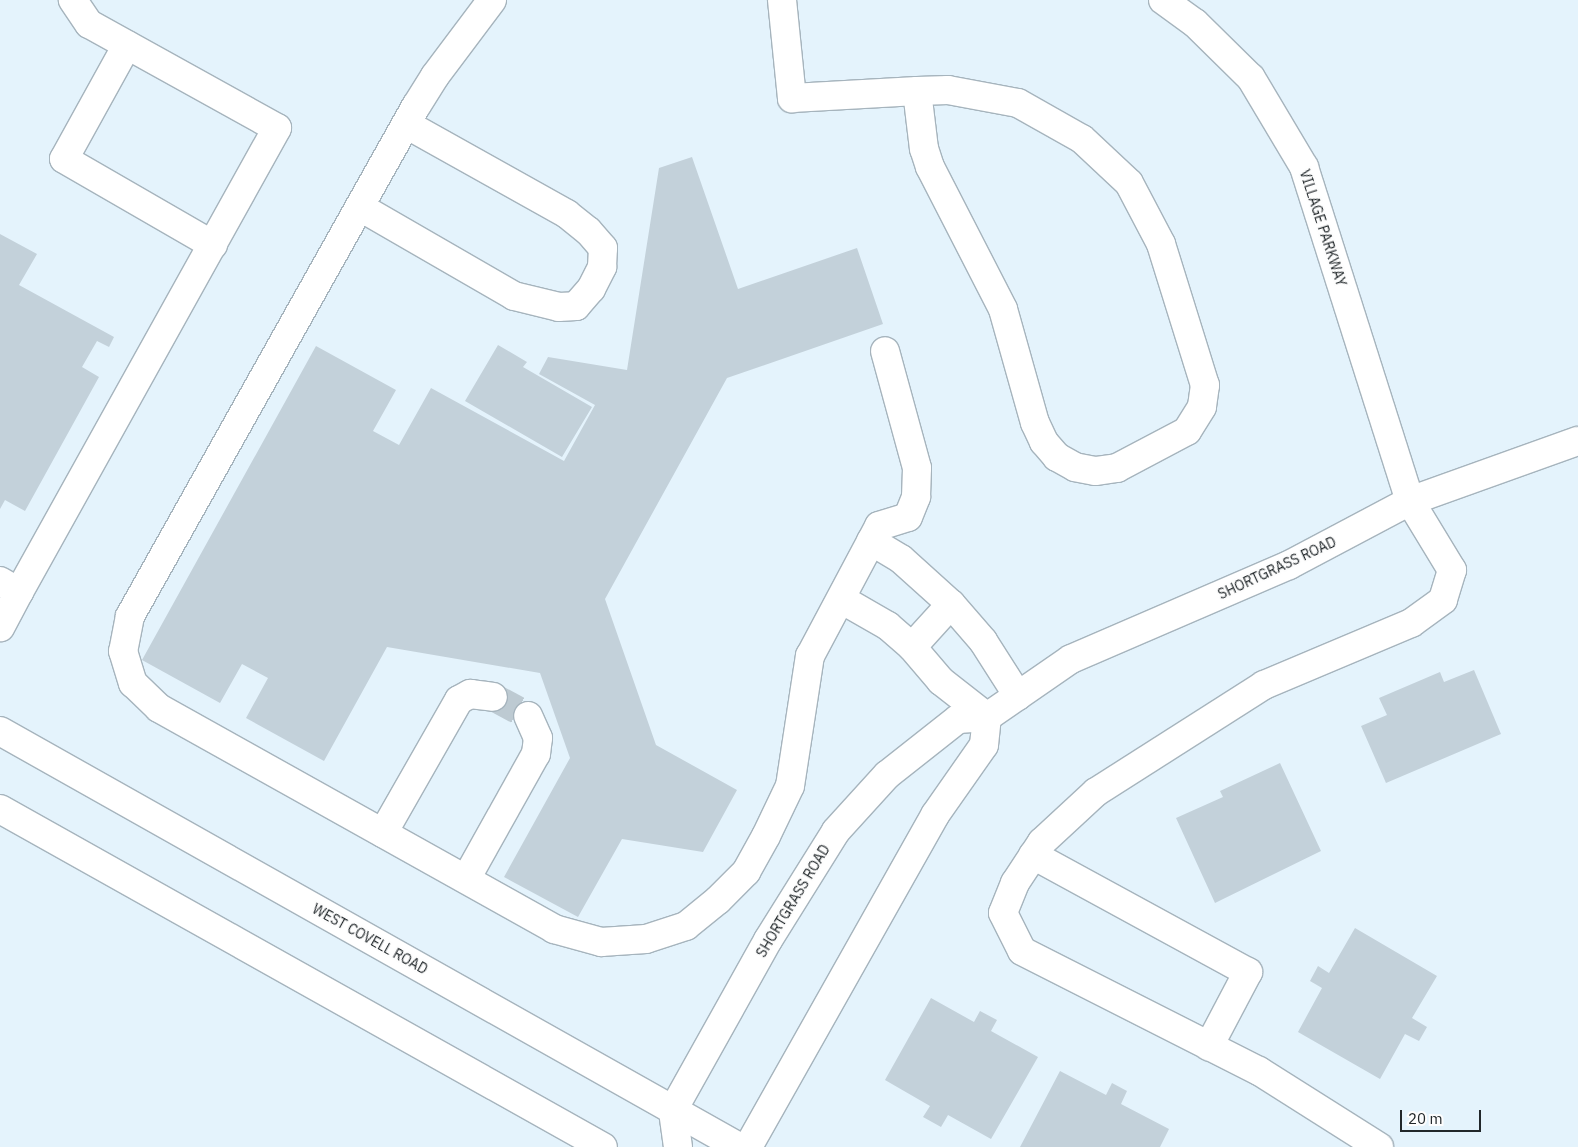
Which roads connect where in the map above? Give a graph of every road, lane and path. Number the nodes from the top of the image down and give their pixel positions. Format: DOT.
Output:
graph roads {
  1 [pos="73,0"];
  2 [pos="492,0"];
  3 [pos="782,0"];
  4 [pos="1163,0"];
  5 [pos="127,45"];
  6 [pos="917,91"];
  7 [pos="406,124"];
  8 [pos="360,206"];
  9 [pos="212,245"];
  10 [pos="885,351"];
  11 [pos="1578,441"];
  12 [pos="1410,501"];
  13 [pos="875,533"];
  14 [pos="10,586"];
  15 [pos="841,599"];
  16 [pos="951,604"];
  17 [pos="0,627"];
  18 [pos="912,647"];
  19 [pos="1018,696"];
  20 [pos="493,697"];
  21 [pos="528,716"];
  22 [pos="987,718"];
  23 [pos="0,731"];
  24 [pos="0,809"];
  25 [pos="383,833"];
  26 [pos="1033,855"];
  27 [pos="466,879"];
  28 [pos="1209,1046"];
  29 [pos="673,1110"];
  30 [pos="603,1147"];
  31 [pos="678,1147"];
  32 [pos="739,1147"];
  33 [pos="748,1147"];
  34 [pos="1379,1147"];
  1 -- 5 [label="street"];
  2 -- 7 [label="street"];
  3 -- 6 [label="street"];
  4 -- 12 [label="street, VILLAGE PARKWAY"];
  5 -- 9 [label="street"];
  5 -- 9 [label="street"];
  6 -- 6 [label="street"];
  7 -- 8 [label="street"];
  7 -- 8 [label="street"];
  8 -- 25 [label="street"];
  9 -- 14 [label="street"];
  10 -- 13 [label="street"];
  11 -- 12 [label="street, SHORTGRASS ROAD"];
  12 -- 19 [label="street, SHORTGRASS ROAD"];
  12 -- 26 [label="street, VILLAGE PARKWAY"];
  13 -- 15 [label="street"];
  13 -- 16 [label="street"];
  14 -- 17 [label="street"];
  15 -- 18 [label="street"];
  15 -- 27 [label="street"];
  16 -- 18 [label="street"];
  16 -- 19 [label="street"];
  18 -- 22 [label="street"];
  19 -- 22 [label="street, SHORTGRASS ROAD"];
  20 -- 25 [label="street"];
  21 -- 27 [label="street"];
  22 -- 29 [label="street, SHORTGRASS ROAD"];
  22 -- 33 [label="street"];
  23 -- 29 [label="street, WEST COVELL ROAD"];
  24 -- 30 [label="street"];
  25 -- 27 [label="street"];
  26 -- 28 [label="street, VILLAGE PARKWAY"];
  26 -- 28 [label="street"];
  28 -- 34 [label="street"];
  29 -- 31 [label="street"];
  29 -- 32 [label="street, WEST COVELL ROAD"];
}
